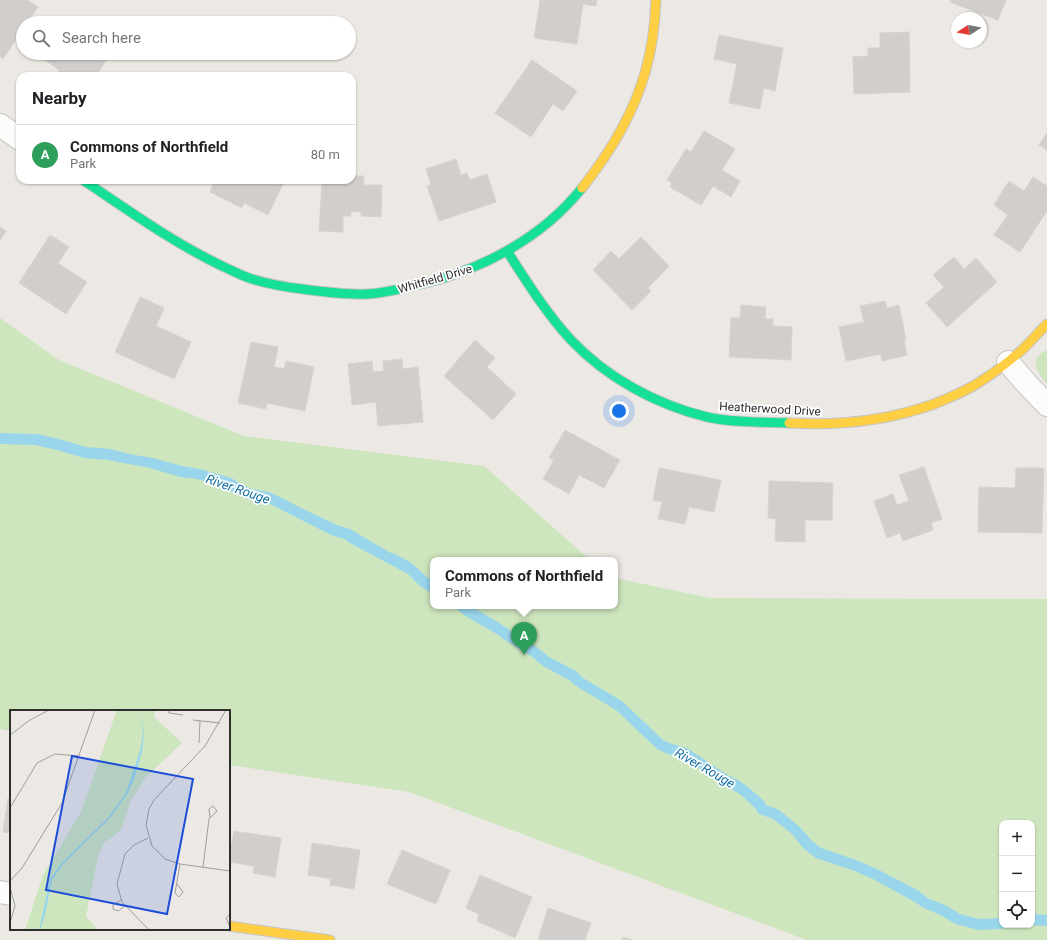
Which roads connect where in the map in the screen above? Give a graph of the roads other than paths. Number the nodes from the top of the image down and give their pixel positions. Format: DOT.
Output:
graph roads {
  1 [pos="656,0"];
  2 [pos="0,126"];
  3 [pos="16,136"];
  4 [pos="89,184"];
  5 [pos="507,251"];
  6 [pos="1047,324"];
  7 [pos="1008,362"];
  8 [pos="1047,405"];
  9 [pos="0,892"];
  10 [pos="10,894"];
  11 [pos="230,926"];
  12 [pos="330,940"];
  1 -- 5 [label="street, Whitfield Drive"];
  2 -- 3 [label="street"];
  4 -- 5 [label="street, Whitfield Drive"];
  5 -- 7 [label="street, Heatherwood Drive"];
  6 -- 7 [label="street, Heatherwood Drive"];
  7 -- 8 [label="street"];
  9 -- 10 [label="street"];
  11 -- 12 [label="street"];
}
